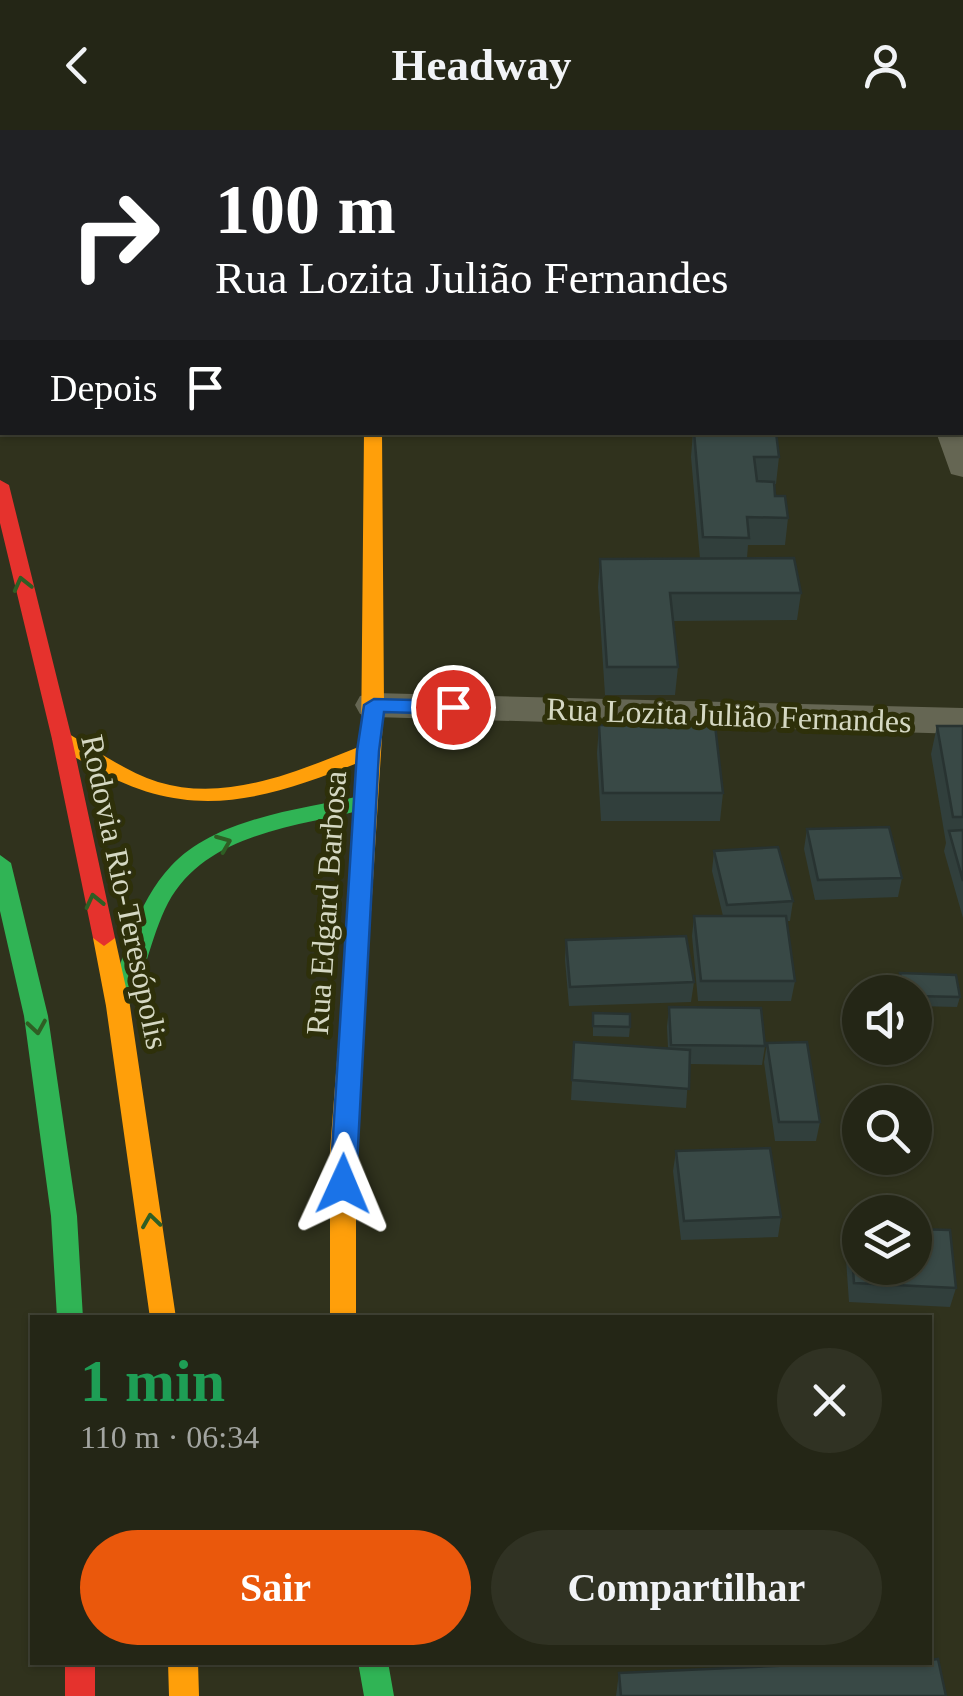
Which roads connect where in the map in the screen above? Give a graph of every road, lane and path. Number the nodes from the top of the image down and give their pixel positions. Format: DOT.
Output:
graph roads {
  1 [pos="373,435"];
  2 [pos="953,435"];
  3 [pos="963,467"];
  4 [pos="0,484"];
  5 [pos="374,705"];
  6 [pos="963,721"];
  7 [pos="62,739"];
  8 [pos="368,751"];
  9 [pos="365,802"];
  10 [pos="0,863"];
  11 [pos="118,1006"];
  12 [pos="70,1315"];
  13 [pos="162,1315"];
  14 [pos="343,1315"];
  15 [pos="80,1665"];
  16 [pos="184,1665"];
  17 [pos="374,1665"];
  18 [pos="80,1696"];
  19 [pos="184,1696"];
  20 [pos="379,1696"];
  1 -- 5 [label="main road, Rua Edgard Barbosa"];
  2 -- 3 [label="street"];
  7 -- 4 [label="main road, Rodovia Rio-Teresópolis, one-way"];
  5 -- 6 [label="street, Rua Lozita Julião Fernandes"];
  5 -- 8 [label="main road, Rua Edgard Barbosa"];
  7 -- 8 [label="main road"];
  11 -- 7 [label="main road, Rodovia Rio-Teresópolis, one-way"];
  8 -- 9 [label="main road, Rua Edgard Barbosa"];
  11 -- 9 [label="main road, one-way"];
  9 -- 14 [label="main road, Rua Edgard Barbosa"];
  10 -- 12 [label="main road, one-way"];
  13 -- 11 [label="main road, Rodovia Rio-Teresópolis, one-way"];
  15 -- 18 [label="main road"];
  16 -- 19 [label="main road"];
  17 -- 20 [label="main road"];
}
